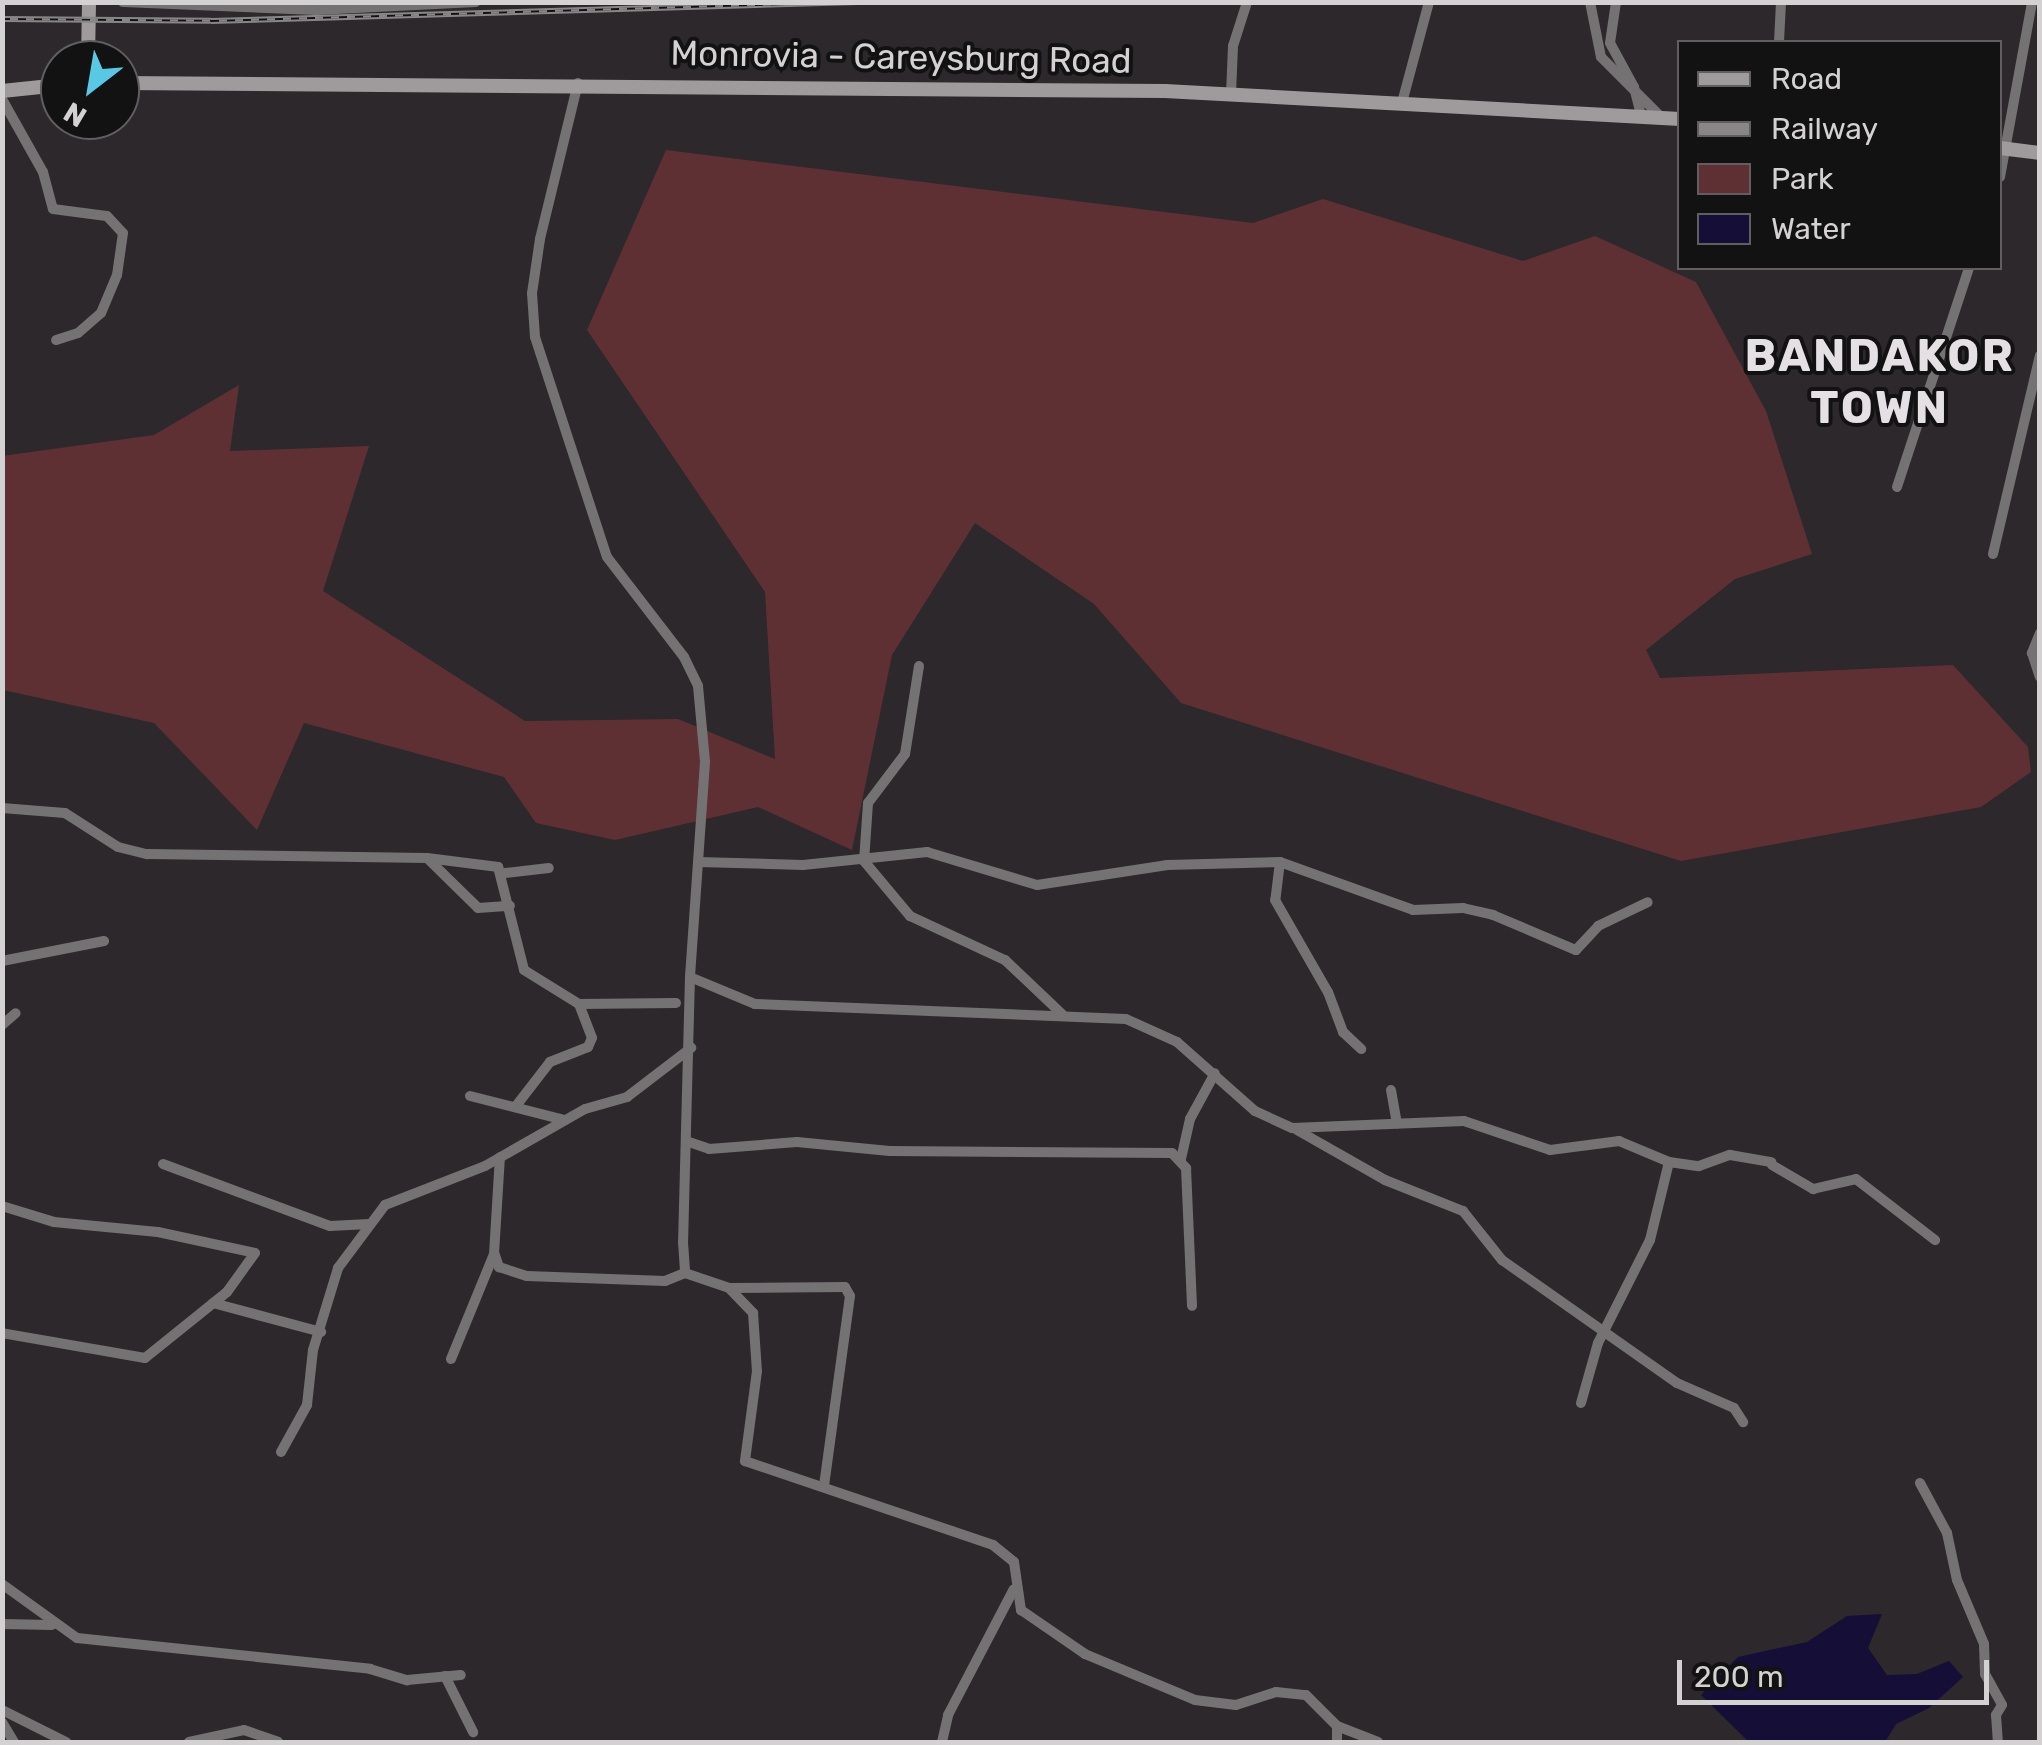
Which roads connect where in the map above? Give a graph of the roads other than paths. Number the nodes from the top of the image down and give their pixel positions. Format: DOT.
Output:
graph roads {
  1 [pos="89,2"];
  2 [pos="124,2"];
  3 [pos="476,2"];
  4 [pos="1247,2"];
  5 [pos="1429,2"];
  6 [pos="1590,2"];
  7 [pos="1616,2"];
  8 [pos="1780,2"];
  9 [pos="2032,2"];
  10 [pos="88,40"];
  11 [pos="1780,40"];
  12 [pos="578,82"];
  13 [pos="140,83"];
  14 [pos="1634,86"];
  15 [pos="40,88"];
  16 [pos="1230,94"];
  17 [pos="2,95"];
  18 [pos="1402,99"];
  19 [pos="1641,116"];
  20 [pos="1661,117"];
  21 [pos="1677,118"];
  22 [pos="2004,148"];
  23 [pos="2040,152"];
  24 [pos="1968,270"];
  25 [pos="56,340"];
  26 [pos="2040,355"];
  27 [pos="1897,487"];
  28 [pos="1993,554"];
  29 [pos="2040,632"];
  30 [pos="919,666"];
  31 [pos="2040,676"];
  32 [pos="2,808"];
  33 [pos="427,858"];
  34 [pos="864,860"];
  35 [pos="698,862"];
  36 [pos="1280,862"];
  37 [pos="549,868"];
  38 [pos="505,873"];
  39 [pos="1648,902"];
  40 [pos="510,906"];
  41 [pos="104,941"];
  42 [pos="2,961"];
  43 [pos="690,976"];
  44 [pos="676,1003"];
  45 [pos="580,1004"];
  46 [pos="1047,1010"];
  47 [pos="16,1013"];
  48 [pos="2,1025"];
  49 [pos="691,1048"];
  50 [pos="1361,1049"];
  51 [pos="1215,1074"];
  52 [pos="1391,1090"];
  53 [pos="470,1096"];
  54 [pos="516,1106"];
  55 [pos="566,1120"];
  56 [pos="1396,1123"];
  57 [pos="1292,1128"];
  58 [pos="689,1142"];
  59 [pos="500,1158"];
  60 [pos="1181,1160"];
  61 [pos="1669,1162"];
  62 [pos="163,1164"];
  63 [pos="2,1206"];
  64 [pos="369,1224"];
  65 [pos="1935,1240"];
  66 [pos="494,1254"];
  67 [pos="686,1272"];
  68 [pos="729,1288"];
  69 [pos="213,1303"];
  70 [pos="1192,1306"];
  71 [pos="321,1332"];
  72 [pos="2,1333"];
  73 [pos="1605,1334"];
  74 [pos="452,1359"];
  75 [pos="1580,1403"];
  76 [pos="1744,1422"];
  77 [pos="281,1452"];
  78 [pos="1920,1483"];
  79 [pos="824,1487"];
  80 [pos="2,1584"];
  81 [pos="1014,1589"];
  82 [pos="2,1624"];
  83 [pos="54,1625"];
  84 [pos="462,1675"];
  85 [pos="446,1676"];
  86 [pos="2,1710"];
  87 [pos="2,1722"];
  88 [pos="1338,1726"];
  89 [pos="473,1732"];
  90 [pos="14,1742"];
  91 [pos="66,1742"];
  92 [pos="190,1742"];
  93 [pos="278,1742"];
  94 [pos="942,1742"];
  95 [pos="1337,1742"];
  96 [pos="1378,1742"];
  97 [pos="1998,1742"];
  1 -- 10 [label="main road"];
  2 -- 3 [label="street"];
  4 -- 16 [label="street"];
  5 -- 18 [label="street"];
  6 -- 14 [label="street"];
  7 -- 14 [label="street"];
  8 -- 11 [label="street"];
  9 -- 22 [label="street"];
  12 -- 13 [label="main road, Monrovia - Careysburg Road"];
  12 -- 16 [label="main road, Monrovia - Careysburg Road"];
  12 -- 35 [label="street"];
  14 -- 19 [label="street"];
  14 -- 20 [label="street"];
  15 -- 17 [label="main road"];
  16 -- 18 [label="main road, Monrovia - Careysburg Road"];
  17 -- 25 [label="street"];
  18 -- 19 [label="main road, Monrovia - Careysburg Road"];
  19 -- 20 [label="main road, Monrovia - Careysburg Road"];
  20 -- 21 [label="main road, Monrovia - Careysburg Road"];
  22 -- 23 [label="main road"];
  24 -- 27 [label="street"];
  26 -- 28 [label="street"];
  29 -- 31 [label="street"];
  30 -- 34 [label="street"];
  32 -- 33 [label="street"];
  33 -- 38 [label="street"];
  33 -- 40 [label="street"];
  34 -- 35 [label="street"];
  34 -- 36 [label="street"];
  34 -- 46 [label="street"];
  35 -- 43 [label="street"];
  36 -- 39 [label="street"];
  36 -- 50 [label="street"];
  37 -- 38 [label="street"];
  38 -- 40 [label="street"];
  40 -- 45 [label="street"];
  41 -- 42 [label="street"];
  43 -- 46 [label="street"];
  43 -- 49 [label="street"];
  44 -- 45 [label="street"];
  45 -- 54 [label="street"];
  46 -- 51 [label="street"];
  47 -- 48 [label="street"];
  49 -- 55 [label="street"];
  49 -- 58 [label="street"];
  51 -- 57 [label="street"];
  51 -- 60 [label="street"];
  52 -- 56 [label="street"];
  53 -- 54 [label="street"];
  54 -- 55 [label="street"];
  55 -- 59 [label="street"];
  56 -- 57 [label="street"];
  56 -- 61 [label="street"];
  57 -- 73 [label="street"];
  58 -- 60 [label="street"];
  58 -- 67 [label="street"];
  59 -- 64 [label="street"];
  59 -- 66 [label="street"];
  60 -- 70 [label="street"];
  61 -- 65 [label="street"];
  61 -- 73 [label="street"];
  62 -- 64 [label="street"];
  63 -- 69 [label="street"];
  64 -- 71 [label="street"];
  66 -- 67 [label="street"];
  66 -- 74 [label="street"];
  67 -- 68 [label="street"];
  68 -- 79 [label="street"];
  68 -- 79 [label="street"];
  69 -- 71 [label="street"];
  69 -- 72 [label="street"];
  71 -- 77 [label="street"];
  73 -- 75 [label="street"];
  73 -- 76 [label="street"];
  78 -- 97 [label="street"];
  79 -- 81 [label="street"];
  80 -- 83 [label="street"];
  81 -- 88 [label="street"];
  81 -- 94 [label="street"];
  82 -- 83 [label="street"];
  83 -- 85 [label="street"];
  84 -- 85 [label="street"];
  85 -- 89 [label="street"];
  86 -- 91 [label="street"];
  87 -- 90 [label="street"];
  88 -- 95 [label="street"];
  88 -- 96 [label="street"];
  92 -- 93 [label="street"];
}
